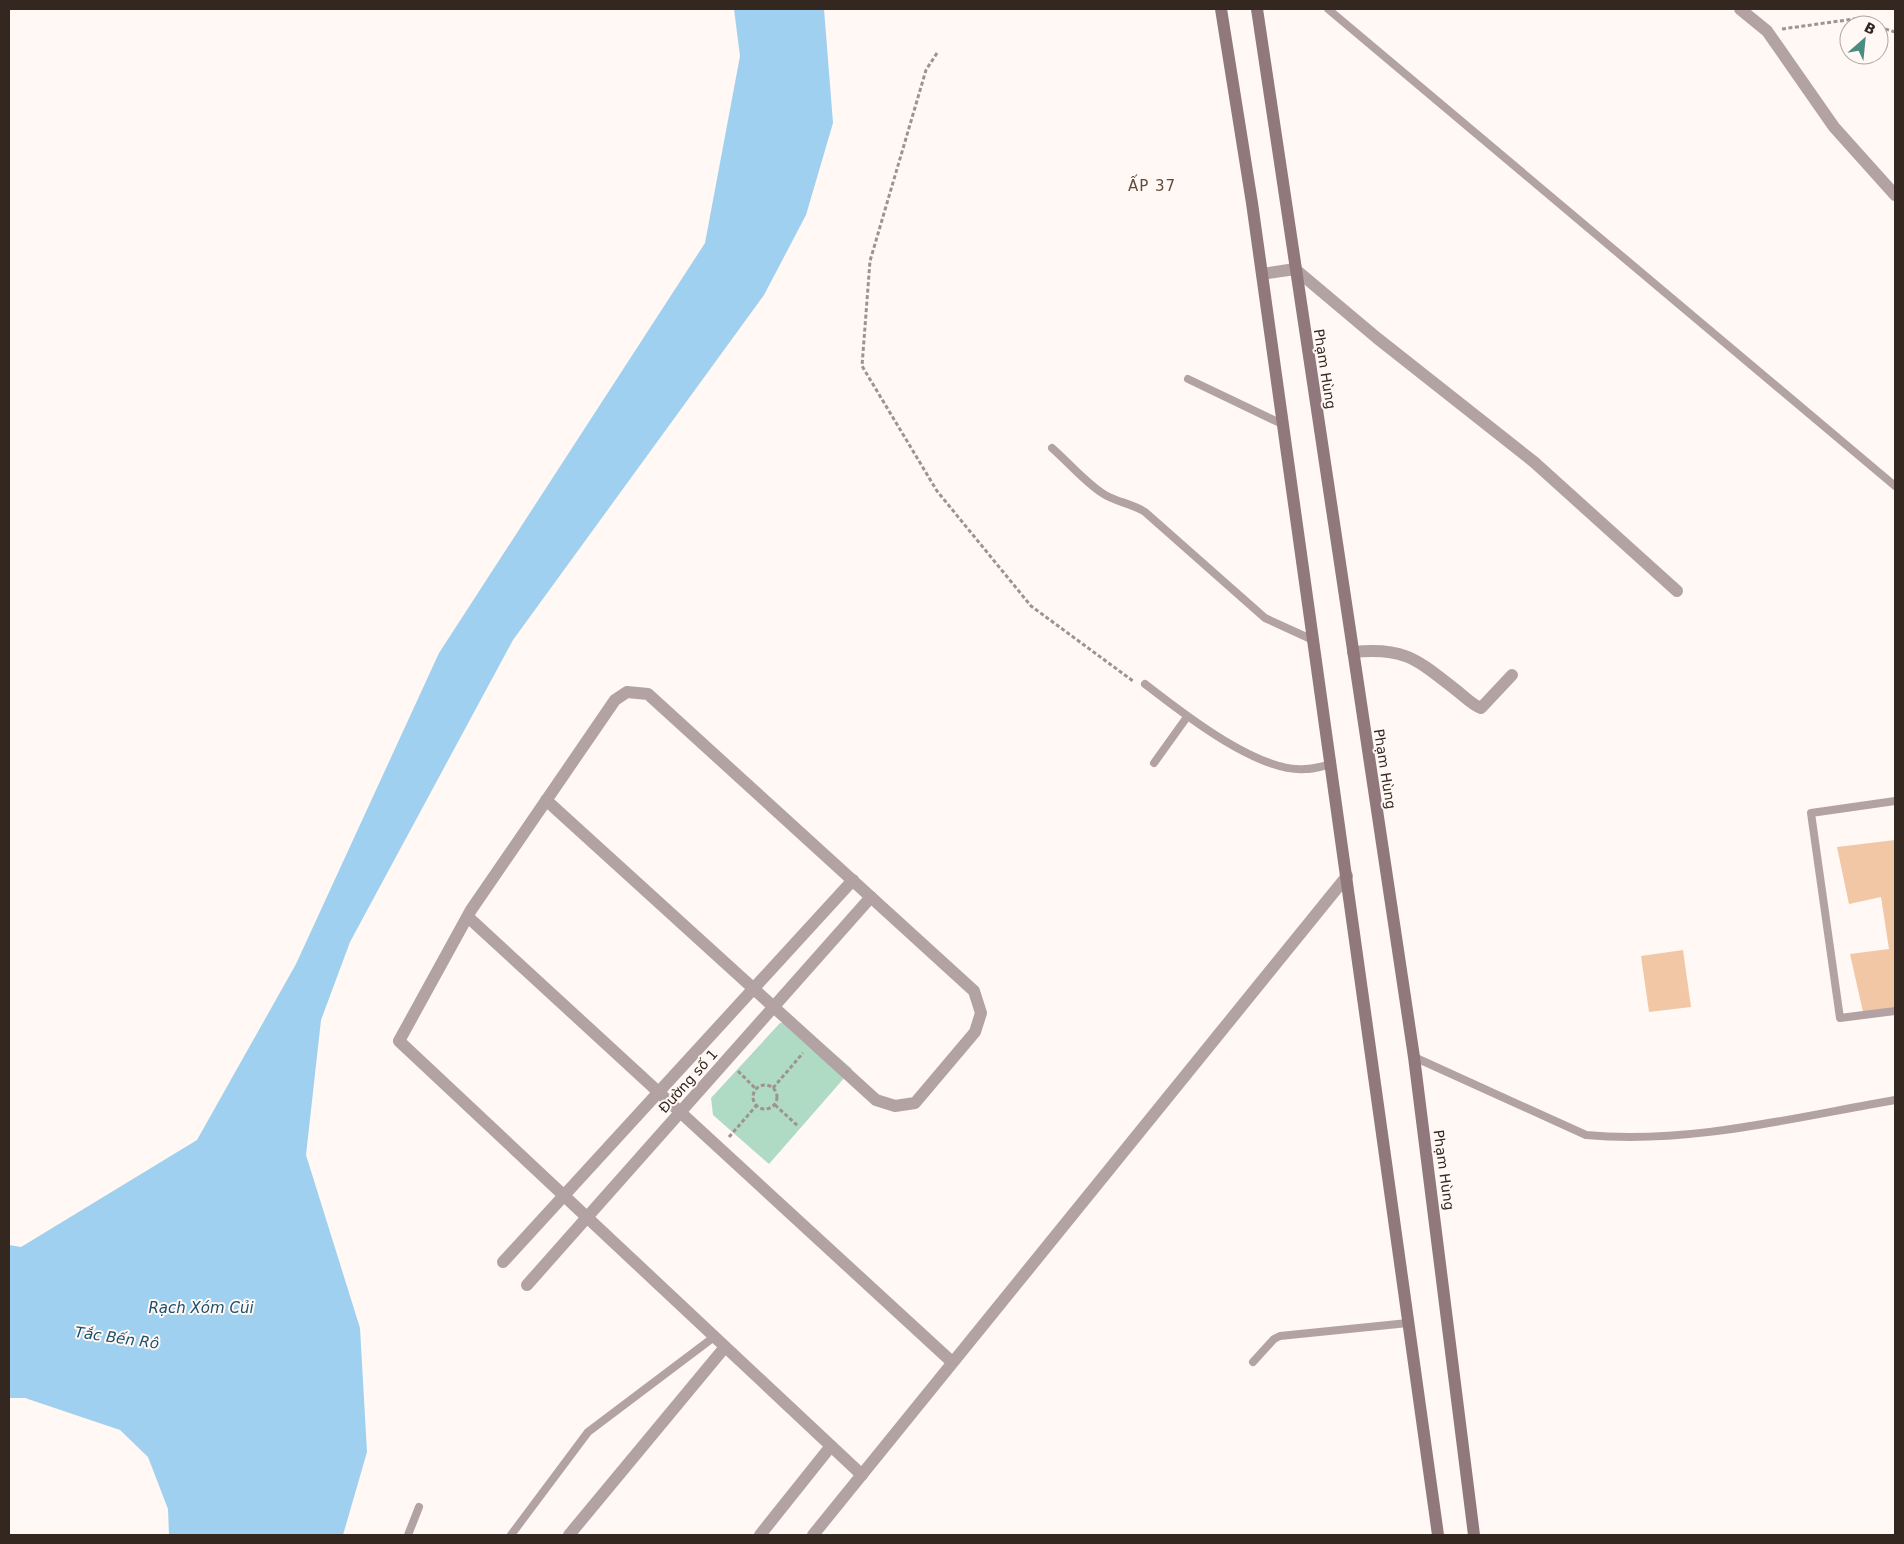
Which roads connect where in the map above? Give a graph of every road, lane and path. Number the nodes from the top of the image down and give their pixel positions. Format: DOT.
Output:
graph roads {
  1 [pos="1257,9"];
  2 [pos="1328,9"];
  3 [pos="1740,9"];
  4 [pos="1220,10"];
  5 [pos="1839,21"];
  6 [pos="1767,31"];
  7 [pos="937,53"];
  8 [pos="1895,195"];
  9 [pos="1295,269"];
  10 [pos="1262,274"];
  11 [pos="1188,378"];
  12 [pos="1282,424"];
  13 [pos="1052,448"];
  14 [pos="1895,486"];
  15 [pos="1677,591"];
  16 [pos="1313,640"];
  17 [pos="1353,652"];
  18 [pos="1512,675"];
  19 [pos="1135,682"];
  20 [pos="1145,684"];
  21 [pos="1187,717"];
  22 [pos="1154,763"];
  23 [pos="1331,764"];
  24 [pos="546,800"];
  25 [pos="1895,801"];
  26 [pos="1347,876"];
  27 [pos="853,880"];
  28 [pos="871,897"];
  29 [pos="468,917"];
  30 [pos="753,990"];
  31 [pos="773,1008"];
  32 [pos="1895,1011"];
  33 [pos="812,1043"];
  34 [pos="1414,1057"];
  35 [pos="726,1060"];
  36 [pos="772,1088"];
  37 [pos="756,1089"];
  38 [pos="659,1092"];
  39 [pos="1895,1100"];
  40 [pos="774,1105"];
  41 [pos="756,1106"];
  42 [pos="680,1112"];
  43 [pos="798,1126"];
  44 [pos="719,1148"];
  45 [pos="564,1196"];
  46 [pos="587,1218"];
  47 [pos="503,1262"];
  48 [pos="527,1285"];
  49 [pos="1408,1323"];
  50 [pos="714,1337"];
  51 [pos="725,1347"];
  52 [pos="952,1362"];
  53 [pos="1253,1362"];
  54 [pos="831,1446"];
  55 [pos="862,1475"];
  56 [pos="419,1507"];
  57 [pos="408,1535"];
  58 [pos="511,1535"];
  59 [pos="569,1535"];
  60 [pos="760,1535"];
  61 [pos="813,1535"];
  62 [pos="1438,1535"];
  63 [pos="1474,1535"];
  1 -- 9 [label="main road, Phạm Hùng"];
  2 -- 14 [label="lane"];
  3 -- 6 [label="street"];
  4 -- 10 [label="main road"];
  5 -- 6 [label="path"];
  6 -- 8 [label="street"];
  7 -- 19 [label="path"];
  9 -- 10 [label="street"];
  9 -- 15 [label="street"];
  9 -- 17 [label="main road, Phạm Hùng"];
  10 -- 12 [label="main road"];
  11 -- 12 [label="lane"];
  12 -- 16 [label="main road"];
  13 -- 16 [label="lane"];
  16 -- 23 [label="main road"];
  17 -- 18 [label="street"];
  17 -- 34 [label="main road, Phạm Hùng"];
  20 -- 21 [label="lane"];
  21 -- 22 [label="lane"];
  21 -- 23 [label="lane"];
  23 -- 26 [label="main road"];
  24 -- 27 [label="street"];
  24 -- 29 [label="street"];
  24 -- 30 [label="street"];
  25 -- 32 [label="lane"];
  26 -- 49 [label="main road"];
  26 -- 52 [label="street"];
  27 -- 28 [label="street"];
  27 -- 30 [label="street"];
  28 -- 31 [label="street, Đường số 1"];
  28 -- 33 [label="street"];
  29 -- 38 [label="street"];
  29 -- 45 [label="street"];
  30 -- 31 [label="street"];
  30 -- 38 [label="street"];
  31 -- 33 [label="street"];
  31 -- 35 [label="street, Đường số 1"];
  33 -- 36 [label="path"];
  34 -- 39 [label="lane"];
  34 -- 63 [label="main road, Phạm Hùng"];
  35 -- 37 [label="path"];
  35 -- 42 [label="street, Đường số 1"];
  36 -- 37 [label="path"];
  36 -- 40 [label="path"];
  37 -- 41 [label="path"];
  38 -- 42 [label="street"];
  38 -- 45 [label="street"];
  40 -- 41 [label="path"];
  40 -- 43 [label="path"];
  41 -- 44 [label="path"];
  42 -- 44 [label="street"];
  42 -- 46 [label="street, Đường số 1"];
  44 -- 52 [label="street"];
  45 -- 46 [label="street"];
  45 -- 47 [label="street"];
  46 -- 48 [label="street, Đường số 1"];
  46 -- 50 [label="street"];
  49 -- 53 [label="lane"];
  49 -- 62 [label="main road"];
  50 -- 51 [label="street"];
  50 -- 58 [label="lane"];
  51 -- 54 [label="street"];
  51 -- 59 [label="street"];
  52 -- 55 [label="street"];
  54 -- 55 [label="street"];
  54 -- 60 [label="street"];
  55 -- 61 [label="street"];
  56 -- 57 [label="lane"];
}
